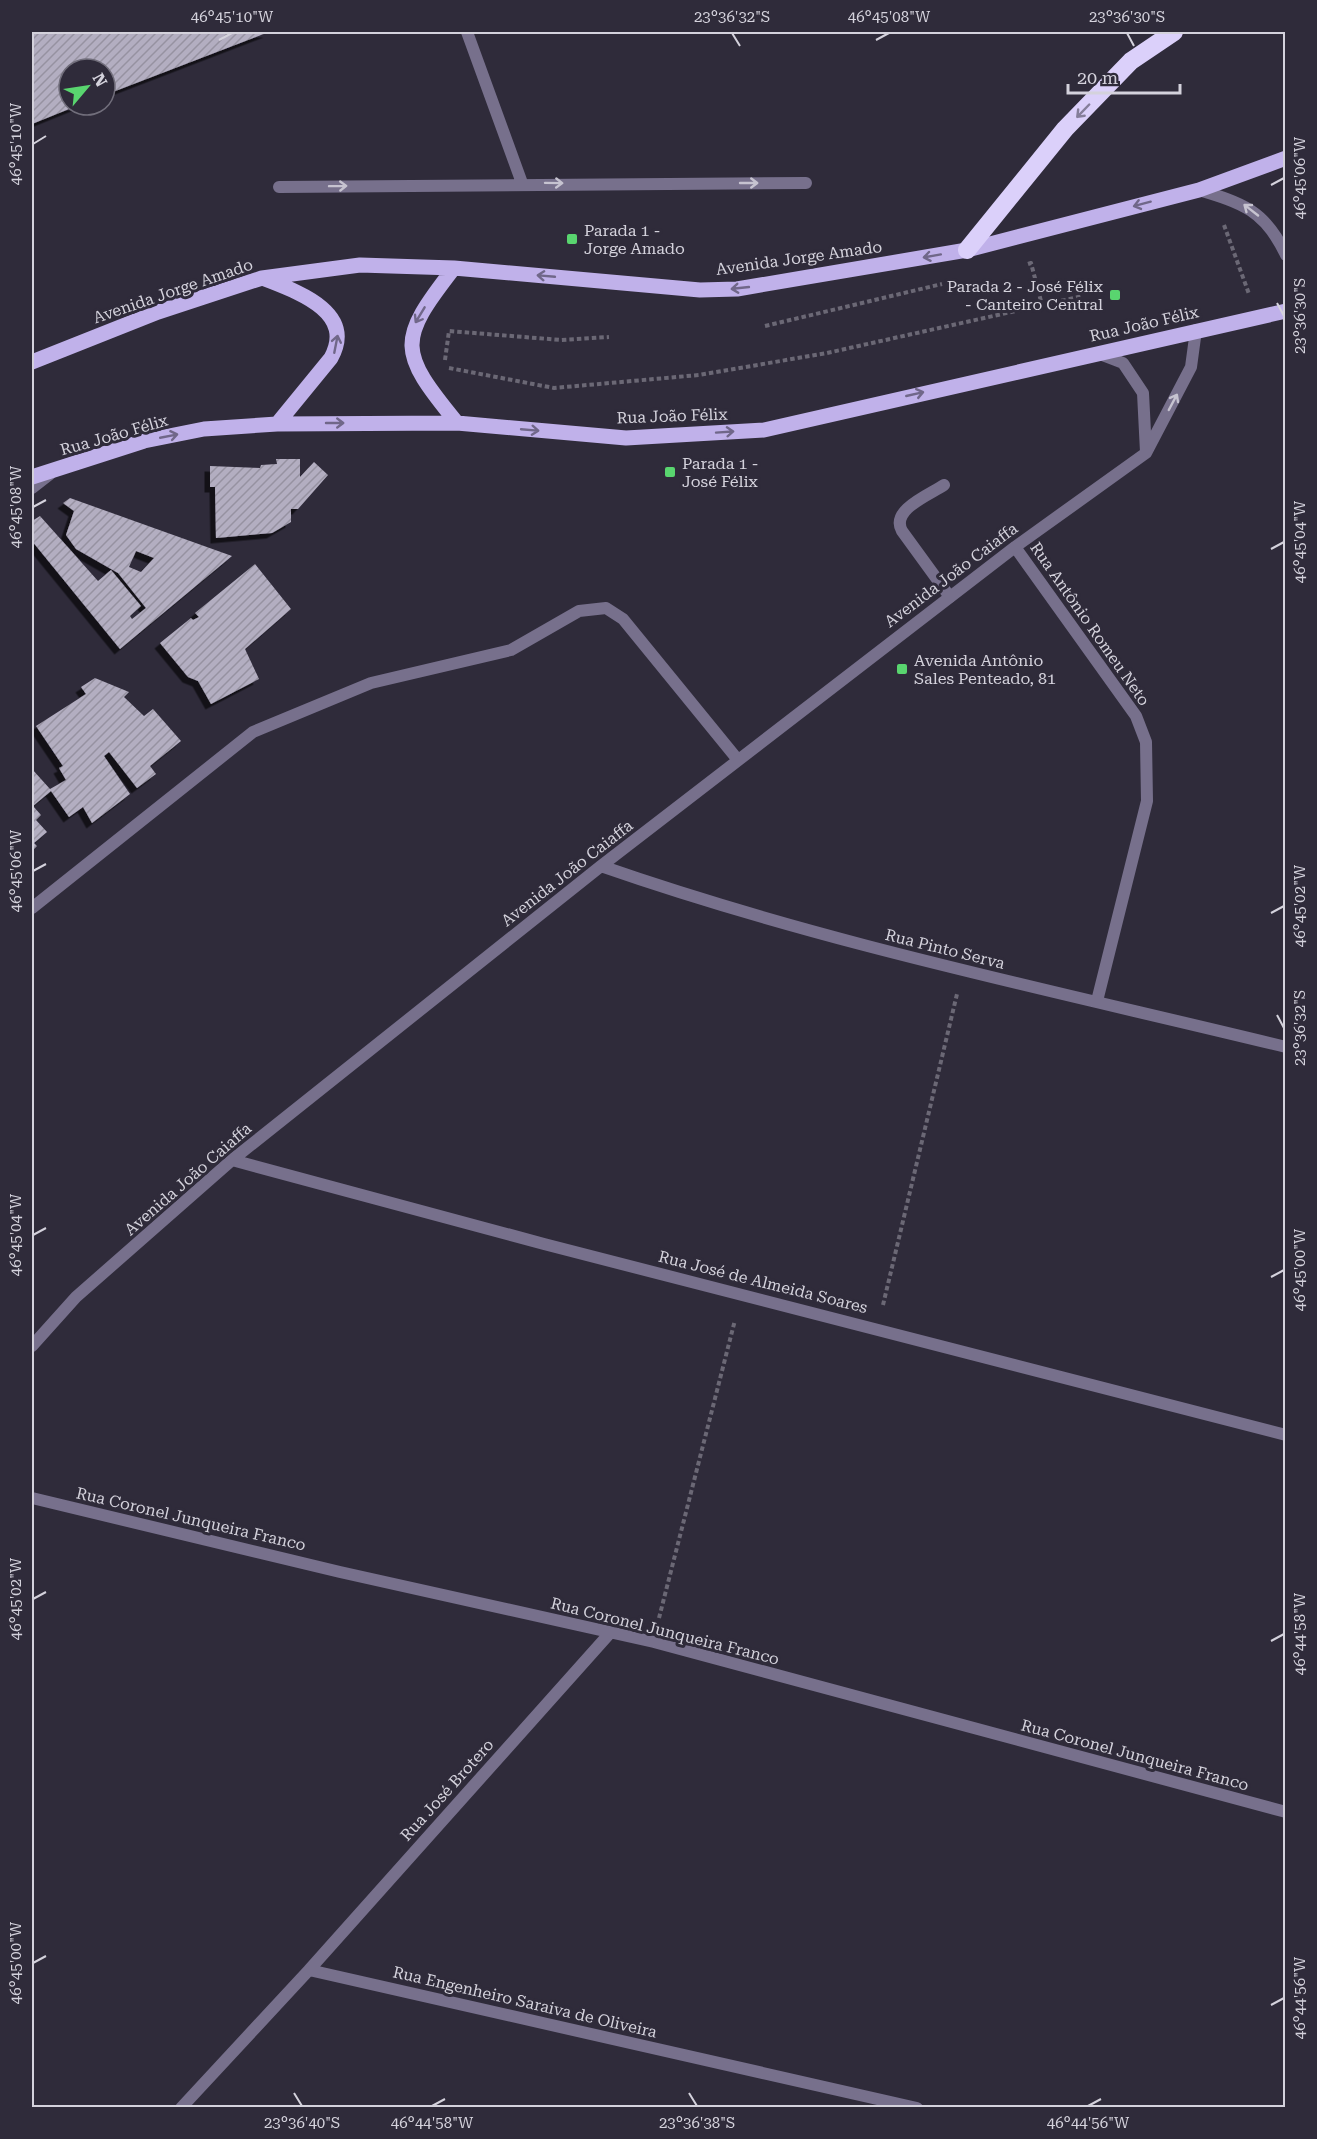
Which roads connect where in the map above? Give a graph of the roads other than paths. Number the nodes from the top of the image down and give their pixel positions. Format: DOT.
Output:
graph roads {
  1 [pos="467,32"];
  2 [pos="1174,32"];
  3 [pos="1286,158"];
  4 [pos="522,183"];
  5 [pos="806,183"];
  6 [pos="279,187"];
  7 [pos="1199,190"];
  8 [pos="968,250"];
  9 [pos="1286,255"];
  10 [pos="454,268"];
  11 [pos="262,278"];
  12 [pos="1286,311"];
  13 [pos="1196,330"];
  14 [pos="1097,353"];
  15 [pos="32,362"];
  16 [pos="457,423"];
  17 [pos="277,424"];
  18 [pos="1146,453"];
  19 [pos="53,471"];
  20 [pos="32,477"];
  21 [pos="944,485"];
  22 [pos="32,488"];
  23 [pos="1015,547"];
  24 [pos="950,597"];
  25 [pos="738,760"];
  26 [pos="601,866"];
  27 [pos="32,908"];
  28 [pos="1097,1001"];
  29 [pos="1286,1047"];
  30 [pos="232,1160"];
  31 [pos="32,1346"];
  32 [pos="1286,1435"];
  33 [pos="32,1498"];
  34 [pos="610,1633"];
  35 [pos="1286,1812"];
  36 [pos="309,1970"];
  37 [pos="181,2108"];
  38 [pos="917,2108"];
  1 -- 4 [label="street"];
  2 -- 8 [label="highway, one-way"];
  3 -- 7 [label="main road, Avenida Jorge Amado"];
  4 -- 5 [label="street, one-way"];
  6 -- 4 [label="street, one-way"];
  7 -- 8 [label="main road, Avenida Jorge Amado, one-way"];
  9 -- 7 [label="street, one-way"];
  8 -- 10 [label="main road, Avenida Jorge Amado, one-way"];
  10 -- 11 [label="main road, Avenida Jorge Amado"];
  10 -- 16 [label="main road, one-way"];
  11 -- 15 [label="main road, Avenida Jorge Amado"];
  17 -- 11 [label="main road, one-way"];
  12 -- 13 [label="main road, Rua João Félix"];
  13 -- 14 [label="main road, Rua João Félix"];
  18 -- 13 [label="street, Avenida João Caiaffa, one-way"];
  16 -- 14 [label="main road, Rua João Félix, one-way"];
  14 -- 18 [label="street"];
  17 -- 16 [label="main road, Rua João Félix, one-way"];
  19 -- 17 [label="main road, Rua João Félix, one-way"];
  18 -- 23 [label="street, Avenida João Caiaffa"];
  19 -- 20 [label="main road, Rua João Félix"];
  19 -- 22 [label="street"];
  21 -- 24 [label="street"];
  23 -- 24 [label="street, Avenida João Caiaffa"];
  23 -- 28 [label="street, Rua Antônio Romeu Neto"];
  24 -- 25 [label="street, Avenida João Caiaffa"];
  25 -- 26 [label="street, Avenida João Caiaffa"];
  25 -- 27 [label="street"];
  26 -- 28 [label="street, Rua Pinto Serva"];
  26 -- 30 [label="street, Avenida João Caiaffa"];
  28 -- 29 [label="street, Rua Pinto Serva"];
  30 -- 31 [label="street, Avenida João Caiaffa"];
  30 -- 32 [label="street, Rua José de Almeida Soares"];
  33 -- 34 [label="street, Rua Coronel Junqueira Franco"];
  34 -- 35 [label="street, Rua Coronel Junqueira Franco"];
  34 -- 36 [label="street, Rua José Brotero"];
  36 -- 37 [label="street"];
  36 -- 38 [label="street, Rua Engenheiro Saraiva de Oliveira"];
}
